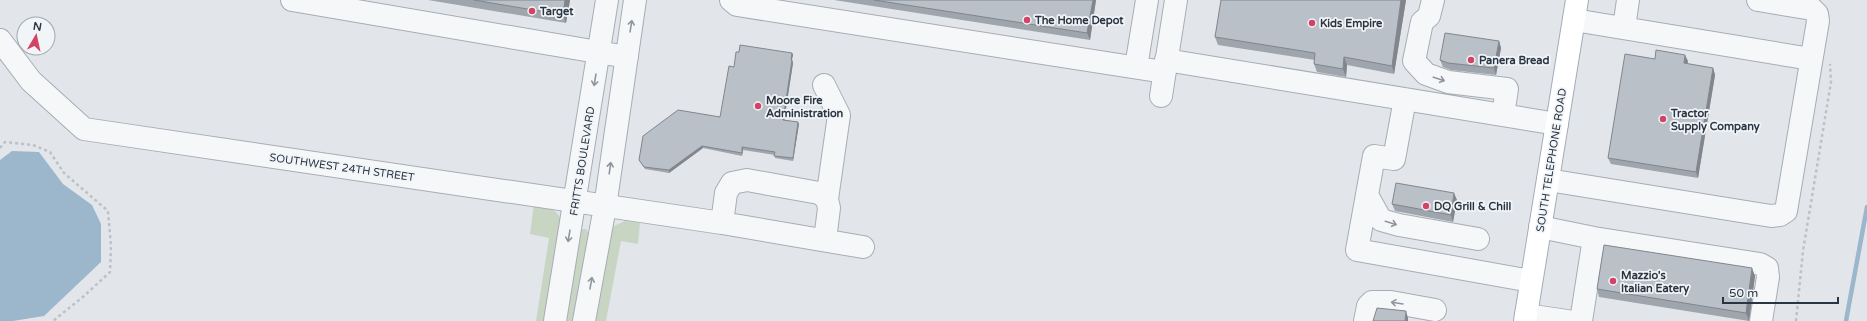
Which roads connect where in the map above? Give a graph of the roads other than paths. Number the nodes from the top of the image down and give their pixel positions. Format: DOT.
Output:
graph roads {
  1 [pos="292,0"];
  2 [pos="607,0"];
  3 [pos="635,0"];
  4 [pos="731,0"];
  5 [pos="1147,0"];
  6 [pos="1176,0"];
  7 [pos="1628,0"];
  8 [pos="1758,0"];
  9 [pos="1431,6"];
  10 [pos="1576,10"];
  11 [pos="1624,28"];
  12 [pos="0,40"];
  13 [pos="599,51"];
  14 [pos="627,57"];
  15 [pos="1820,60"];
  16 [pos="1165,66"];
  17 [pos="1136,68"];
  18 [pos="824,85"];
  19 [pos="1161,96"];
  20 [pos="1405,99"];
  21 [pos="1503,115"];
  22 [pos="1557,124"];
  23 [pos="1548,180"];
  24 [pos="1368,185"];
  25 [pos="827,199"];
  26 [pos="575,202"];
  27 [pos="605,207"];
  28 [pos="722,223"];
  29 [pos="1540,226"];
  30 [pos="1594,238"];
  31 [pos="1478,239"];
  32 [pos="825,240"];
  33 [pos="863,247"];
  34 [pos="1531,281"];
  35 [pos="1435,310"];
  36 [pos="1526,318"];
  37 [pos="556,321"];
  38 [pos="584,321"];
  39 [pos="1365,321"];
  40 [pos="1567,321"];
  41 [pos="1581,321"];
  42 [pos="1761,321"];
  1 -- 13 [label="street"];
  2 -- 13 [label="street, FRITTS BOULEVARD"];
  14 -- 3 [label="street, one-way"];
  4 -- 17 [label="street"];
  5 -- 17 [label="street"];
  6 -- 16 [label="street"];
  7 -- 11 [label="street"];
  8 -- 15 [label="street"];
  9 -- 21 [label="street, one-way"];
  10 -- 11 [label="street"];
  10 -- 22 [label="main road, SOUTH TELEPHONE ROAD"];
  11 -- 15 [label="street"];
  12 -- 26 [label="street, SOUTHWEST 24TH STREET"];
  13 -- 14 [label="street"];
  13 -- 26 [label="street, FRITTS BOULEVARD, one-way"];
  27 -- 14 [label="street, one-way"];
  15 -- 23 [label="street"];
  16 -- 17 [label="street"];
  16 -- 19 [label="street"];
  16 -- 20 [label="street"];
  18 -- 25 [label="street"];
  20 -- 21 [label="street"];
  20 -- 24 [label="street"];
  21 -- 22 [label="street"];
  22 -- 23 [label="main road, SOUTH TELEPHONE ROAD"];
  23 -- 29 [label="main road, SOUTH TELEPHONE ROAD"];
  24 -- 31 [label="street, one-way"];
  24 -- 34 [label="street"];
  25 -- 28 [label="street"];
  25 -- 32 [label="street"];
  26 -- 27 [label="street, SOUTHWEST 24TH STREET"];
  26 -- 37 [label="street, FRITTS BOULEVARD, one-way"];
  27 -- 28 [label="street, SOUTHWEST 24TH STREET"];
  38 -- 27 [label="street, one-way"];
  28 -- 32 [label="street, SOUTHWEST 24TH STREET"];
  29 -- 30 [label="street"];
  29 -- 34 [label="main road, SOUTH TELEPHONE ROAD"];
  30 -- 41 [label="street"];
  30 -- 42 [label="street"];
  32 -- 33 [label="street, SOUTHWEST 24TH STREET"];
  34 -- 36 [label="main road, SOUTH TELEPHONE ROAD"];
  35 -- 39 [label="street, one-way"];
  36 -- 40 [label="street"];
}
